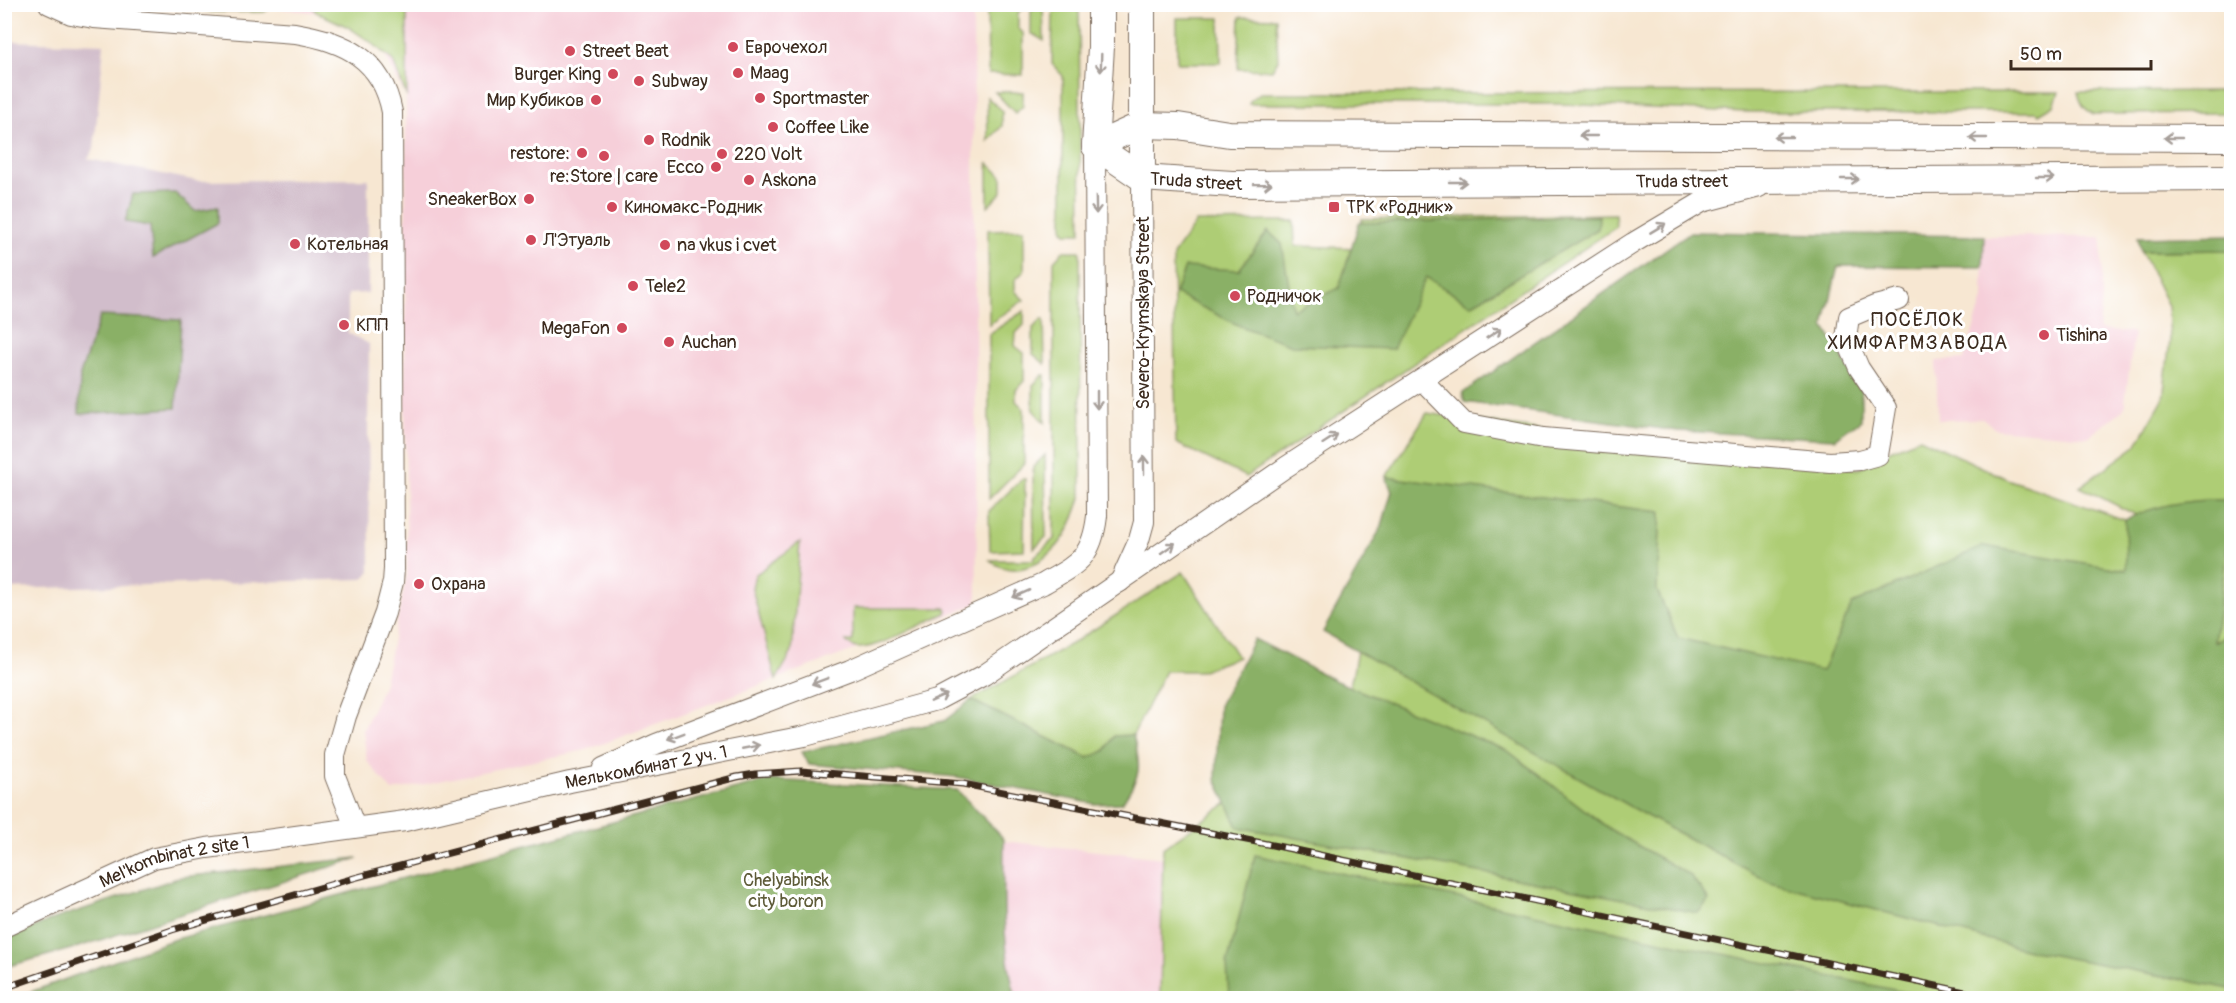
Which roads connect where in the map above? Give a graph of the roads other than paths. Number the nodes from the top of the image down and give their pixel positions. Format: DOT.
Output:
graph roads {
  1 [pos="49,4"];
  2 [pos="1101,4"];
  3 [pos="1142,4"];
  4 [pos="1141,125"];
  5 [pos="2232,138"];
  6 [pos="1095,146"];
  7 [pos="1142,178"];
  8 [pos="2232,178"];
  9 [pos="1791,180"];
  10 [pos="1899,300"];
  11 [pos="1422,380"];
  12 [pos="1120,582"];
  13 [pos="570,782"];
  14 [pos="355,827"];
  15 [pos="4,927"];
  1 -- 14 [label="street"];
  2 -- 6 [label="main road, one-way"];
  3 -- 4 [label="main road, Severo-Krymskaya Street"];
  5 -- 4 [label="main road, one-way"];
  4 -- 6 [label="main road"];
  4 -- 7 [label="main road, Severo-Krymskaya Street"];
  6 -- 7 [label="main road, Truda street"];
  6 -- 13 [label="street, Мелькомбинат 2 уч. 1, one-way"];
  7 -- 9 [label="main road, Truda street, one-way"];
  12 -- 7 [label="street, Severo-Krymskaya Street, one-way"];
  9 -- 8 [label="main road, Truda street, one-way"];
  11 -- 9 [label="street, Мелькомбинат 2 уч. 1, one-way"];
  10 -- 11 [label="street"];
  12 -- 11 [label="street, Мелькомбинат 2 уч. 1, one-way"];
  13 -- 12 [label="street, Мелькомбинат 2 уч. 1, one-way"];
  13 -- 14 [label="street, Mel'kombinat 2 site 1"];
  14 -- 15 [label="street, Mel'kombinat 2 site 1"];
}
